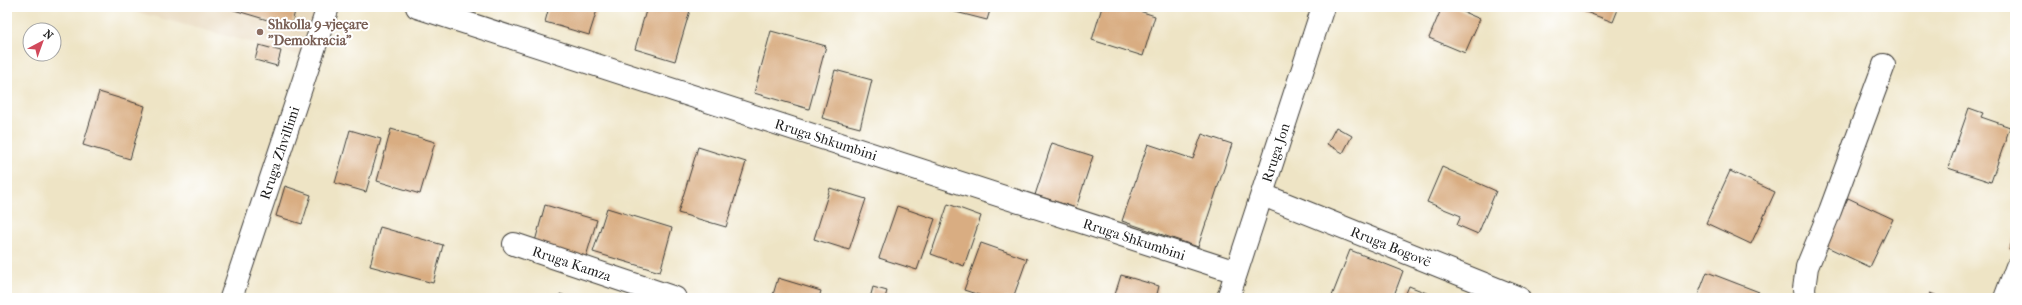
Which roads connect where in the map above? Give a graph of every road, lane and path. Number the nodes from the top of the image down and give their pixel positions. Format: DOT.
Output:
graph roads {
  1 [pos="328,7"];
  2 [pos="417,7"];
  3 [pos="1323,7"];
  4 [pos="1884,65"];
  5 [pos="1263,196"];
  6 [pos="514,244"];
  7 [pos="2015,266"];
  8 [pos="1236,272"];
  9 [pos="231,298"];
  10 [pos="675,298"];
  11 [pos="1228,298"];
  12 [pos="1519,298"];
  13 [pos="1805,298"];
  14 [pos="2003,298"];
  1 -- 9 [label="street, Rruga Zhvillimi"];
  2 -- 8 [label="street, Rruga Shkumbini"];
  3 -- 5 [label="street, Rruga Jon"];
  4 -- 13 [label="street"];
  5 -- 8 [label="street, Rruga Jon"];
  5 -- 12 [label="street, Rruga Bogovë"];
  6 -- 10 [label="street, Rruga Kamza"];
  7 -- 14 [label="lane"];
  8 -- 11 [label="street, Rruga Jon"];
}
